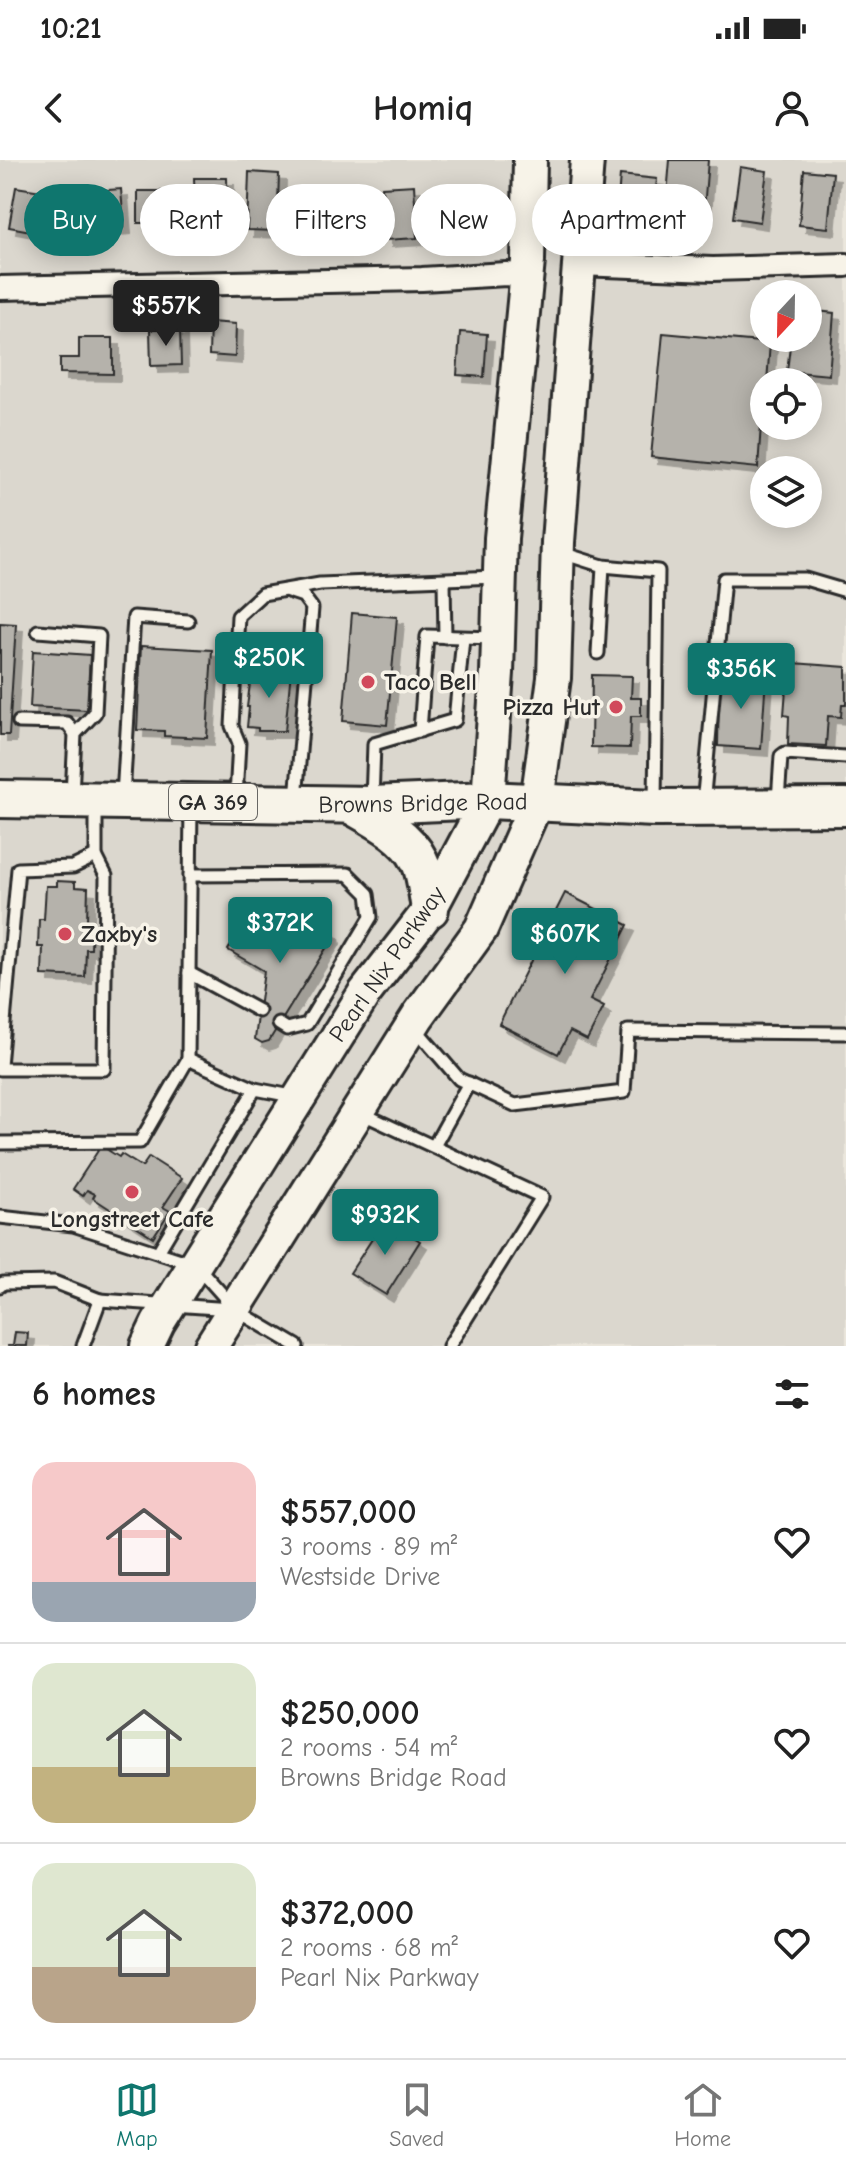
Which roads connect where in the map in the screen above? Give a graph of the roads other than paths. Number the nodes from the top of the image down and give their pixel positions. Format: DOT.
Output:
graph roads {
  1 [pos="530,160"];
  2 [pos="587,160"];
  3 [pos="578,264"];
  4 [pos="846,265"];
  5 [pos="527,276"];
  6 [pos="0,288"];
  7 [pos="558,552"];
  8 [pos="603,566"];
  9 [pos="500,576"];
  10 [pos="444,581"];
  11 [pos="284,590"];
  12 [pos="846,591"];
  13 [pos="188,621"];
  14 [pos="38,631"];
  15 [pos="445,637"];
  16 [pos="463,638"];
  17 [pos="498,639"];
  18 [pos="598,653"];
  19 [pos="19,722"];
  20 [pos="420,731"];
  21 [pos="75,734"];
  22 [pos="846,757"];
  23 [pos="0,799"];
  24 [pos="97,800"];
  25 [pos="488,800"];
  26 [pos="537,801"];
  27 [pos="191,802"];
  28 [pos="236,803"];
  29 [pos="296,804"];
  30 [pos="362,805"];
  31 [pos="703,807"];
  32 [pos="778,807"];
  33 [pos="846,807"];
  34 [pos="655,808"];
  35 [pos="96,856"];
  36 [pos="190,875"];
  37 [pos="430,909"];
  38 [pos="189,973"];
  39 [pos="348,990"];
  40 [pos="259,1011"];
  41 [pos="279,1024"];
  42 [pos="412,1025"];
  43 [pos="846,1033"];
  44 [pos="188,1059"];
  45 [pos="0,1068"];
  46 [pos="469,1083"];
  47 [pos="255,1089"];
  48 [pos="297,1097"];
  49 [pos="356,1111"];
  50 [pos="0,1143"];
  51 [pos="434,1146"];
  52 [pos="0,1217"];
  53 [pos="158,1252"];
  54 [pos="196,1265"];
  55 [pos="0,1286"];
  56 [pos="100,1300"];
  57 [pos="171,1304"];
  58 [pos="236,1310"];
  59 [pos="83,1346"];
  60 [pos="147,1346"];
  61 [pos="211,1346"];
  62 [pos="297,1346"];
  63 [pos="449,1346"];
  1 -- 5 [label="main road, Pearl Nix Parkway"];
  2 -- 3 [label="main road"];
  3 -- 4 [label="street"];
  3 -- 7 [label="main road"];
  5 -- 6 [label="street"];
  5 -- 9 [label="main road, Pearl Nix Parkway"];
  7 -- 8 [label="lane"];
  7 -- 26 [label="main road"];
  8 -- 18 [label="lane"];
  8 -- 34 [label="lane"];
  9 -- 10 [label="lane"];
  9 -- 17 [label="main road, Pearl Nix Parkway"];
  10 -- 11 [label="lane"];
  10 -- 15 [label="lane"];
  11 -- 28 [label="lane"];
  11 -- 29 [label="lane"];
  12 -- 31 [label="lane"];
  13 -- 24 [label="lane"];
  14 -- 21 [label="lane"];
  15 -- 16 [label="lane"];
  15 -- 20 [label="lane"];
  16 -- 17 [label="lane"];
  16 -- 20 [label="lane"];
  17 -- 25 [label="main road, Pearl Nix Parkway"];
  19 -- 21 [label="lane"];
  20 -- 30 [label="lane"];
  21 -- 24 [label="lane"];
  22 -- 32 [label="lane"];
  23 -- 24 [label="main road, Browns Bridge Road / GA 369"];
  24 -- 27 [label="main road, Browns Bridge Road / GA 369"];
  24 -- 35 [label="lane"];
  25 -- 26 [label="main road, Browns Bridge Road / GA 369"];
  25 -- 30 [label="main road, Browns Bridge Road / GA 369"];
  25 -- 37 [label="main road, Pearl Nix Parkway"];
  26 -- 34 [label="main road, Browns Bridge Road / GA 369"];
  26 -- 42 [label="main road"];
  27 -- 28 [label="main road, Browns Bridge Road / GA 369"];
  27 -- 36 [label="lane"];
  28 -- 29 [label="main road, Browns Bridge Road / GA 369"];
  29 -- 30 [label="main road, Browns Bridge Road / GA 369"];
  30 -- 37 [label="main road"];
  31 -- 32 [label="main road, Browns Bridge Road / GA 369"];
  31 -- 34 [label="main road, Browns Bridge Road / GA 369"];
  32 -- 33 [label="main road, Browns Bridge Road / GA 369"];
  35 -- 45 [label="lane"];
  35 -- 45 [label="lane"];
  36 -- 38 [label="lane"];
  36 -- 39 [label="lane"];
  37 -- 39 [label="main road, Pearl Nix Parkway"];
  38 -- 40 [label="lane"];
  38 -- 44 [label="lane"];
  39 -- 41 [label="lane"];
  39 -- 48 [label="main road, Pearl Nix Parkway"];
  42 -- 46 [label="lane"];
  42 -- 49 [label="main road"];
  43 -- 46 [label="lane"];
  44 -- 47 [label="lane"];
  44 -- 50 [label="lane"];
  46 -- 51 [label="lane"];
  47 -- 48 [label="lane"];
  47 -- 53 [label="lane"];
  48 -- 54 [label="main road, Pearl Nix Parkway"];
  49 -- 51 [label="lane"];
  49 -- 58 [label="main road"];
  51 -- 63 [label="lane"];
  52 -- 53 [label="lane"];
  53 -- 54 [label="lane"];
  54 -- 57 [label="main road, Pearl Nix Parkway"];
  54 -- 58 [label="lane"];
  55 -- 56 [label="lane"];
  56 -- 57 [label="lane"];
  56 -- 59 [label="lane"];
  57 -- 58 [label="lane"];
  57 -- 60 [label="main road, Pearl Nix Parkway"];
  58 -- 61 [label="main road"];
  58 -- 62 [label="lane"];
}
